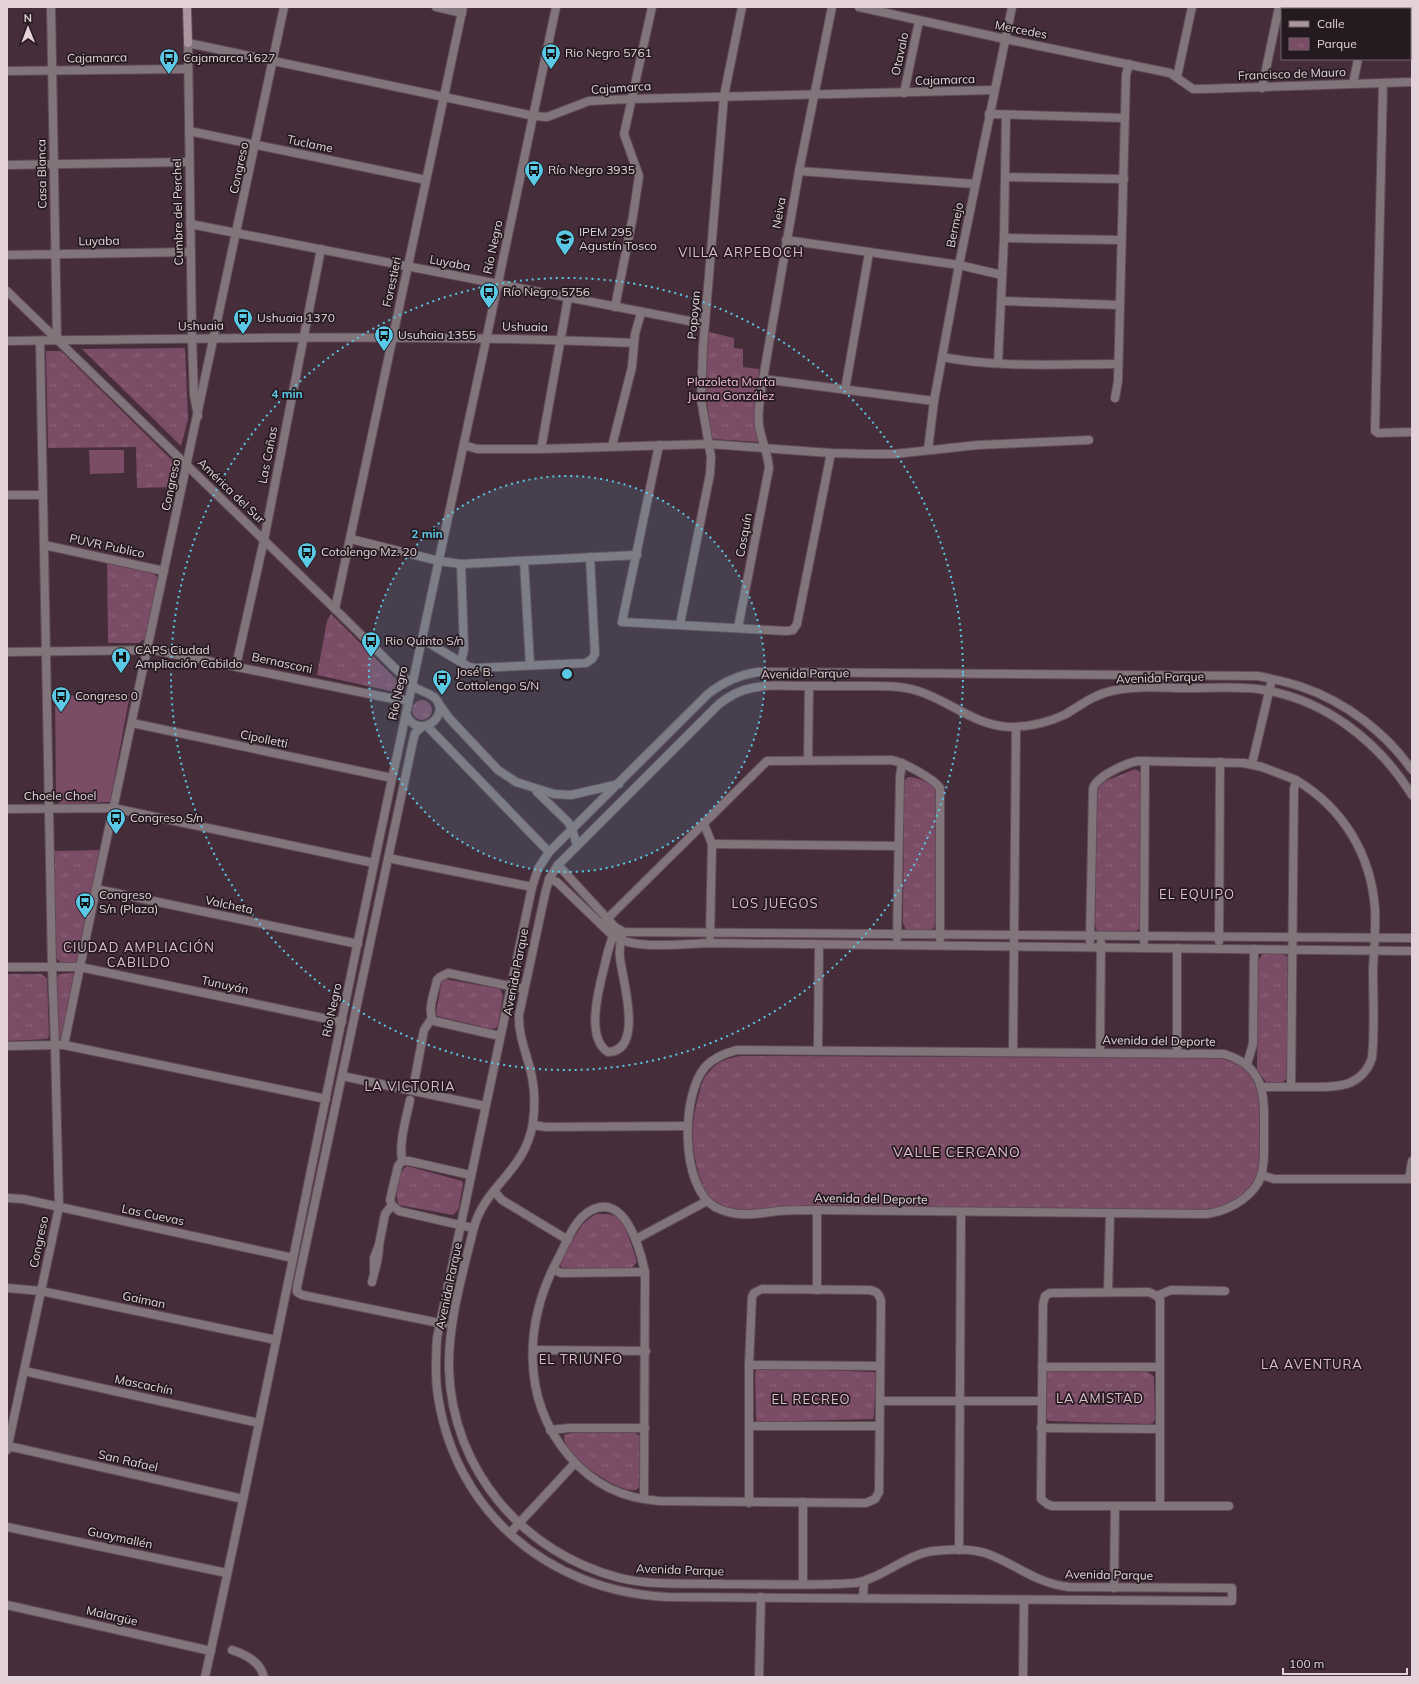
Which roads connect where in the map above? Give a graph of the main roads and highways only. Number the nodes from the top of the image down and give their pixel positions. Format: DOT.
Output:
graph roads {
  1 [pos="187,7"];
  2 [pos="188,43"];
  1 -- 2 [label="main road, Cumbre del Perchel"];
}
